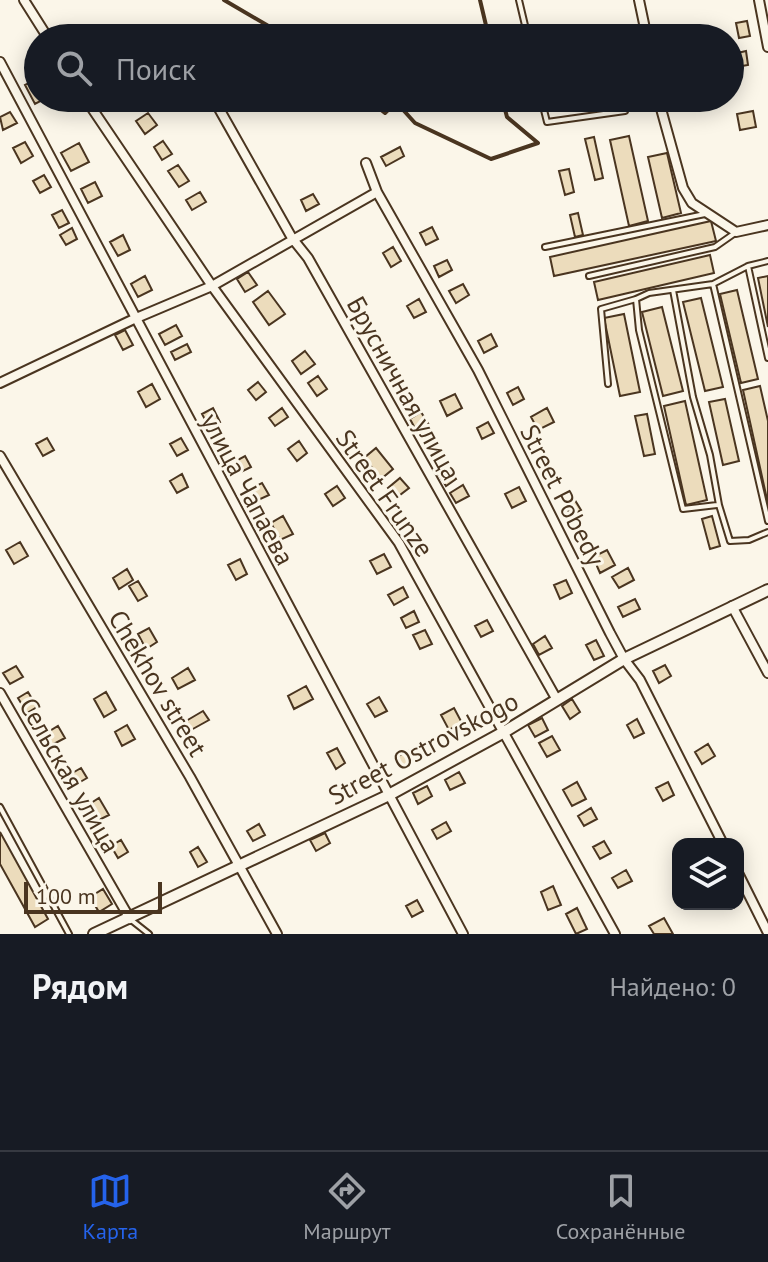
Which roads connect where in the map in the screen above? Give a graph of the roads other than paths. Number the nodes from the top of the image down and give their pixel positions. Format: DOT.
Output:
graph roads {
  1 [pos="24,0"];
  2 [pos="519,0"];
  3 [pos="639,0"];
  4 [pos="759,0"];
  5 [pos="39,24"];
  6 [pos="525,24"];
  7 [pos="644,24"];
  8 [pos="768,47"];
  9 [pos="0,62"];
  10 [pos="24,108"];
  11 [pos="26,112"];
  12 [pos="94,112"];
  13 [pos="221,112"];
  14 [pos="544,112"];
  15 [pos="618,112"];
  16 [pos="662,112"];
  17 [pos="366,163"];
  18 [pos="377,192"];
  19 [pos="705,214"];
  20 [pos="768,225"];
  21 [pos="736,232"];
  22 [pos="292,238"];
  23 [pos="545,247"];
  24 [pos="768,261"];
  25 [pos="748,266"];
  26 [pos="589,276"];
  27 [pos="713,284"];
  28 [pos="212,286"];
  29 [pos="673,290"];
  30 [pos="636,299"];
  31 [pos="134,319"];
  32 [pos="768,358"];
  33 [pos="0,383"];
  34 [pos="608,384"];
  35 [pos="0,456"];
  36 [pos="719,505"];
  37 [pos="768,521"];
  38 [pos="768,532"];
  39 [pos="768,590"];
  40 [pos="732,606"];
  41 [pos="624,659"];
  42 [pos="768,673"];
  43 [pos="0,693"];
  44 [pos="557,700"];
  45 [pos="504,732"];
  46 [pos="387,796"];
  47 [pos="0,807"];
  48 [pos="720,838"];
  49 [pos="238,866"];
  50 [pos="744,885"];
  51 [pos="130,919"];
  52 [pos="768,933"];
  53 [pos="69,934"];
  54 [pos="94,934"];
  55 [pos="149,934"];
  56 [pos="277,934"];
  57 [pos="463,934"];
  58 [pos="615,934"];
  1 -- 5 [label="street"];
  2 -- 6 [label="lane"];
  3 -- 7 [label="street"];
  4 -- 8 [label="street"];
  9 -- 10 [label="street, улица Чапаева"];
  11 -- 31 [label="street, улица Чапаева"];
  12 -- 28 [label="street, Street Frunze"];
  13 -- 22 [label="street, Брусничная улица"];
  14 -- 15 [label="lane"];
  16 -- 19 [label="street"];
  17 -- 18 [label="street, Street Pobedy"];
  18 -- 22 [label="street"];
  18 -- 41 [label="street, Street Pobedy"];
  19 -- 21 [label="street"];
  19 -- 23 [label="lane"];
  20 -- 21 [label="street"];
  21 -- 26 [label="lane"];
  22 -- 28 [label="street"];
  22 -- 44 [label="street, Брусничная улица"];
  24 -- 25 [label="lane"];
  25 -- 27 [label="lane"];
  25 -- 32 [label="lane"];
  27 -- 29 [label="lane"];
  27 -- 37 [label="lane"];
  28 -- 31 [label="street"];
  28 -- 45 [label="street, Street Frunze"];
  29 -- 30 [label="lane"];
  29 -- 36 [label="lane"];
  30 -- 34 [label="lane"];
  30 -- 36 [label="lane"];
  31 -- 33 [label="street"];
  31 -- 46 [label="street, улица Чапаева"];
  35 -- 49 [label="street, Chekhov street"];
  36 -- 38 [label="lane"];
  39 -- 40 [label="street, Street Ostrovskogo"];
  40 -- 41 [label="street, Street Ostrovskogo"];
  40 -- 42 [label="street"];
  41 -- 44 [label="street, Street Ostrovskogo"];
  41 -- 48 [label="street, Street Pobedy"];
  43 -- 51 [label="street, Сельская улица"];
  44 -- 45 [label="street, Street Ostrovskogo"];
  45 -- 46 [label="street, Street Ostrovskogo"];
  45 -- 58 [label="street, Street Frunze"];
  46 -- 49 [label="street, Street Ostrovskogo"];
  46 -- 57 [label="street, улица Чапаева"];
  47 -- 53 [label="lane"];
  49 -- 51 [label="street, Street Ostrovskogo"];
  49 -- 56 [label="street, Chekhov street"];
  50 -- 52 [label="street"];
  51 -- 54 [label="street, Street Ostrovskogo"];
  51 -- 55 [label="lane"];
}
